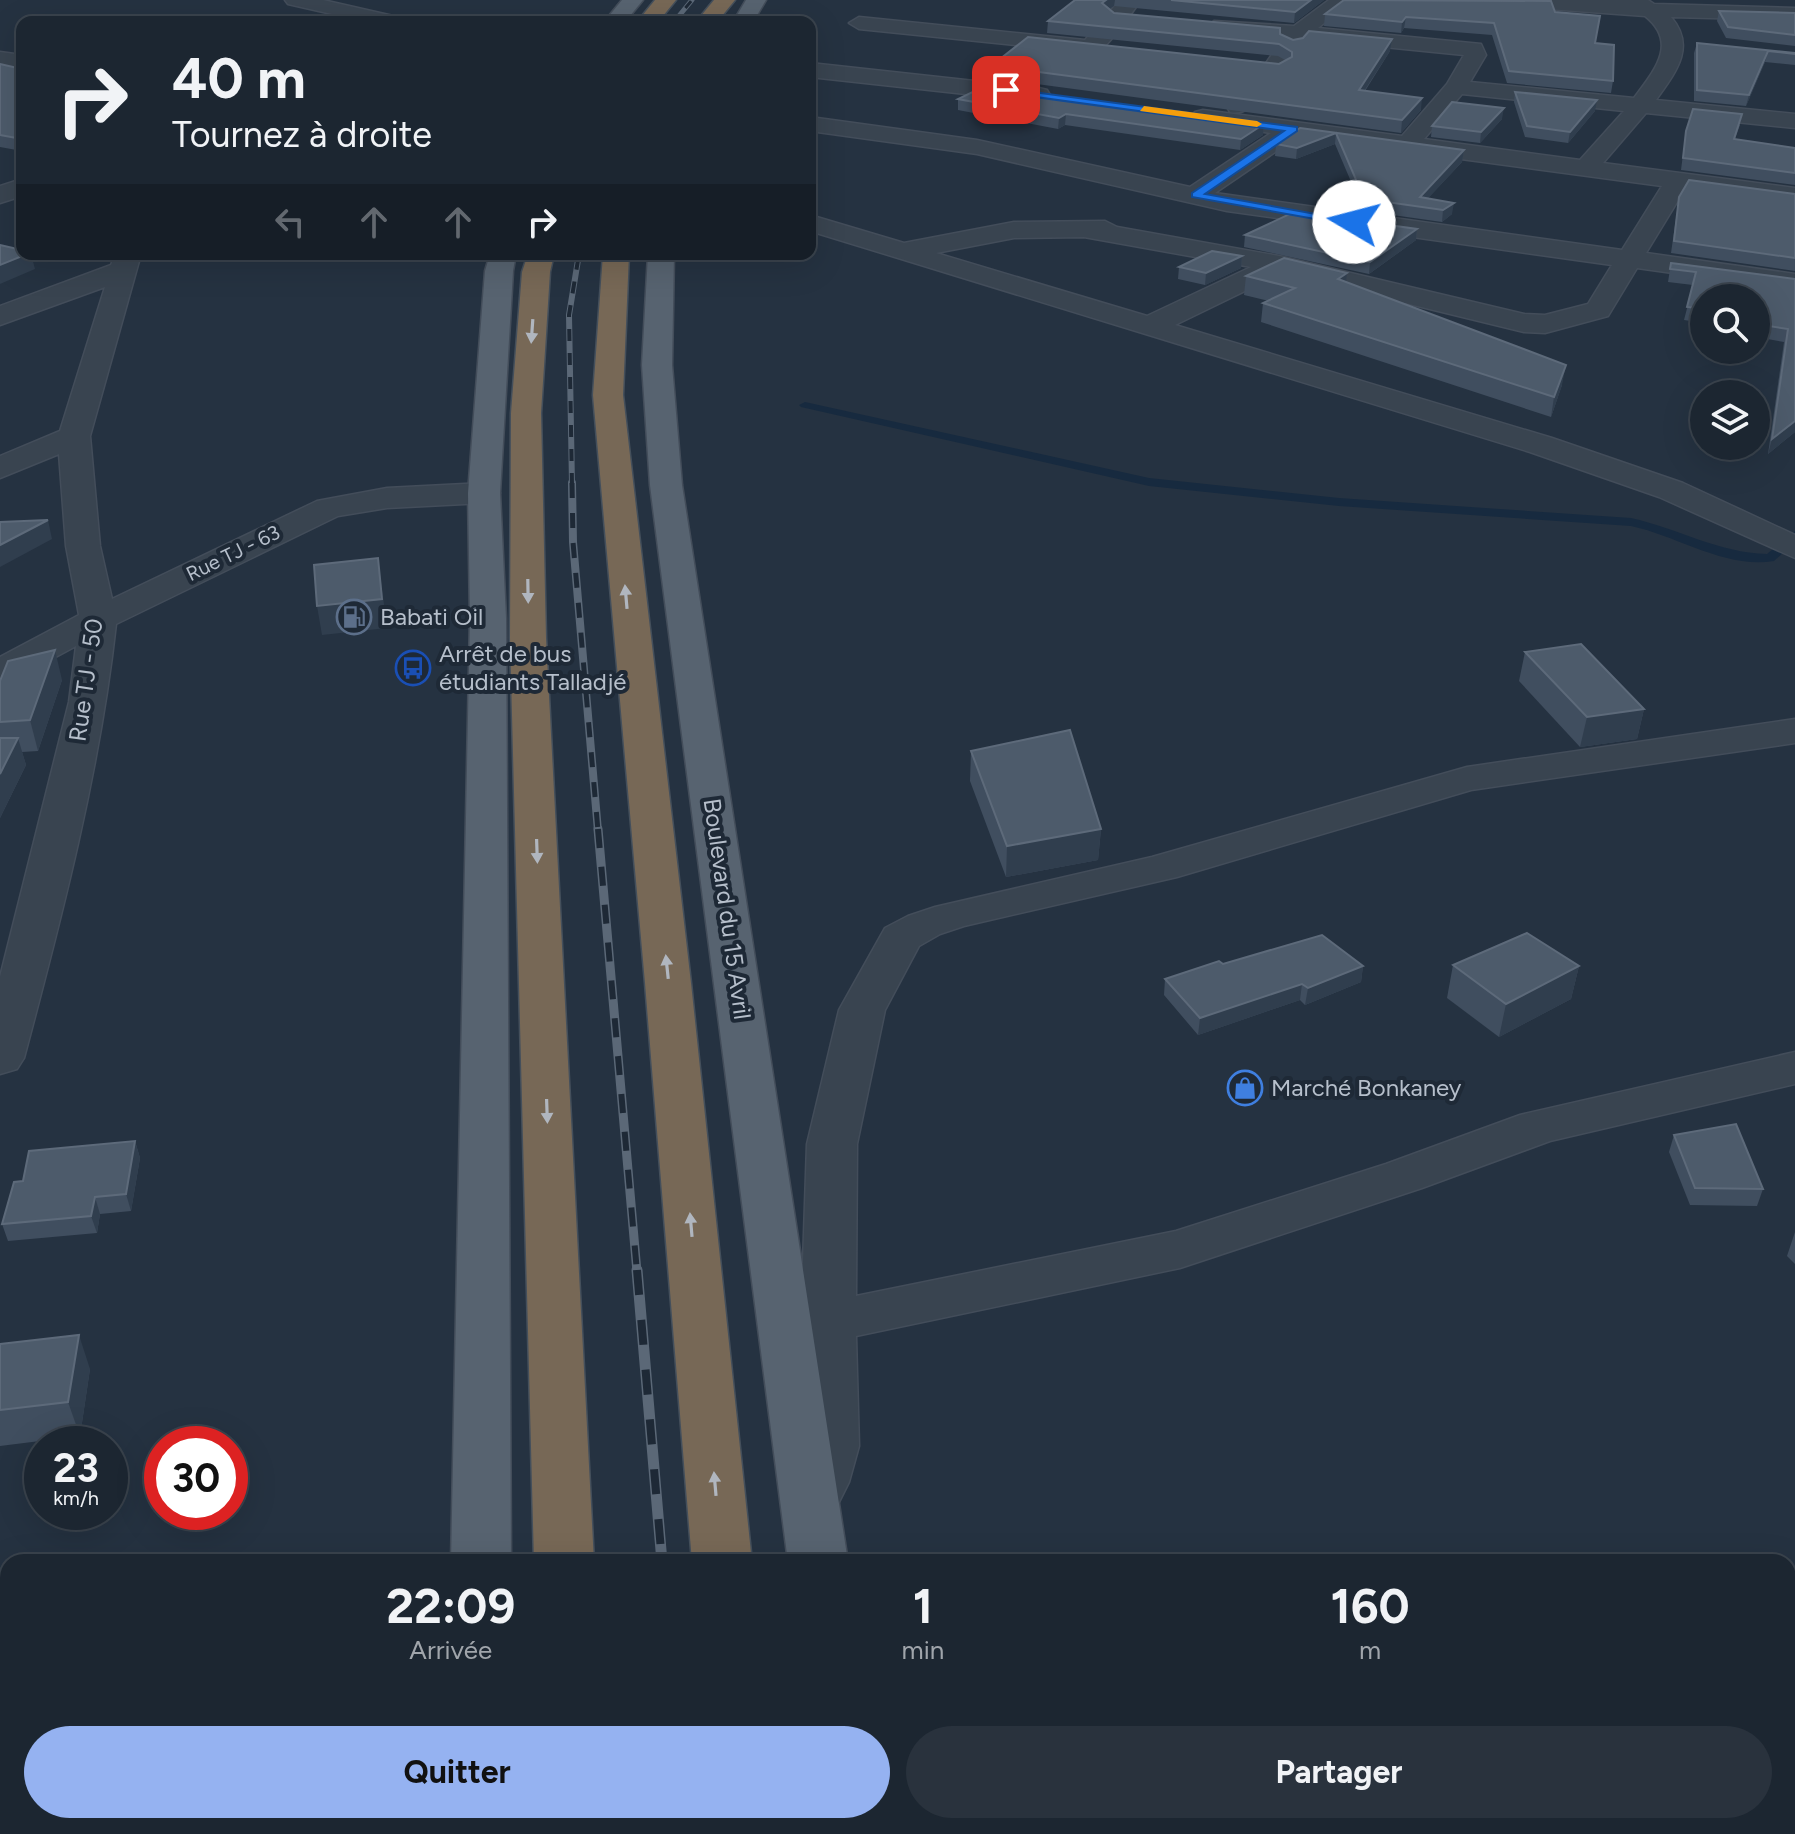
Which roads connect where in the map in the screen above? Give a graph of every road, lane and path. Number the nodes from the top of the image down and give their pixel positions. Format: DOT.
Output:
graph roads {
  1 [pos="295,0"];
  2 [pos="633,0"];
  3 [pos="666,0"];
  4 [pos="725,0"];
  5 [pos="1131,0"];
  6 [pos="1342,0"];
  7 [pos="1507,0"];
  8 [pos="1642,5"];
  9 [pos="1791,9"];
  10 [pos="1114,15"];
  11 [pos="368,16"];
  12 [pos="619,16"];
  13 [pos="652,16"];
  14 [pos="711,16"];
  15 [pos="1145,18"];
  16 [pos="853,19"];
  17 [pos="1206,24"];
  18 [pos="1298,33"];
  19 [pos="1092,47"];
  20 [pos="1123,50"];
  21 [pos="1247,63"];
  22 [pos="1278,66"];
  23 [pos="816,71"];
  24 [pos="1456,87"];
  25 [pos="1023,93"];
  26 [pos="1069,99"];
  27 [pos="1641,105"];
  28 [pos="1178,113"];
  29 [pos="1224,119"];
  30 [pos="1795,121"];
  31 [pos="816,125"];
  32 [pos="1293,129"];
  33 [pos="1407,145"];
  34 [pos="1584,170"];
  35 [pos="1677,182"];
  36 [pos="1195,195"];
  37 [pos="1795,196"];
  38 [pos="1227,203"];
  39 [pos="816,225"];
  40 [pos="1077,228"];
  41 [pos="906,250"];
  42 [pos="502,260"];
  43 [pos="539,260"];
  44 [pos="616,260"];
  45 [pos="661,260"];
  46 [pos="1626,261"];
  47 [pos="125,263"];
  48 [pos="1279,264"];
  49 [pos="1795,282"];
  50 [pos="0,316"];
  51 [pos="1151,325"];
  52 [pos="74,436"];
  53 [pos="0,468"];
  54 [pos="484,493"];
  55 [pos="1795,548"];
  56 [pos="98,619"];
  57 [pos="0,672"];
  58 [pos="1795,731"];
  59 [pos="0,1058"];
  60 [pos="1795,1068"];
  61 [pos="828,1322"];
  62 [pos="809,1502"];
  63 [pos="481,1554"];
  64 [pos="564,1554"];
  65 [pos="721,1554"];
  66 [pos="817,1554"];
  1 -- 11 [label="street"];
  2 -- 12 [label="main road"];
  3 -- 13 [label="highway"];
  4 -- 14 [label="highway"];
  5 -- 10 [label="street"];
  6 -- 18 [label="street"];
  7 -- 8 [label="street"];
  8 -- 9 [label="street"];
  8 -- 27 [label="street"];
  10 -- 15 [label="street"];
  10 -- 19 [label="street"];
  16 -- 19 [label="street"];
  17 -- 18 [label="street"];
  18 -- 22 [label="street"];
  18 -- 24 [label="street"];
  19 -- 20 [label="street"];
  19 -- 25 [label="street"];
  21 -- 22 [label="street"];
  22 -- 29 [label="street"];
  23 -- 25 [label="street"];
  24 -- 27 [label="street"];
  24 -- 33 [label="street"];
  25 -- 26 [label="street"];
  27 -- 30 [label="street"];
  27 -- 34 [label="street"];
  28 -- 29 [label="street"];
  29 -- 32 [label="street"];
  31 -- 36 [label="street"];
  32 -- 33 [label="street"];
  32 -- 36 [label="street"];
  33 -- 34 [label="street"];
  34 -- 35 [label="street"];
  35 -- 37 [label="street"];
  35 -- 46 [label="street"];
  36 -- 38 [label="street"];
  38 -- 40 [label="street"];
  38 -- 46 [label="street"];
  39 -- 41 [label="street"];
  40 -- 41 [label="street"];
  40 -- 48 [label="street"];
  41 -- 51 [label="street"];
  42 -- 54 [label="main road"];
  43 -- 64 [label="highway, one-way"];
  65 -- 44 [label="highway, one-way"];
  45 -- 62 [label="main road, Boulevard du 15 Avril"];
  46 -- 48 [label="street"];
  46 -- 49 [label="street"];
  47 -- 50 [label="street"];
  47 -- 52 [label="street, Rue TJ - 50"];
  48 -- 51 [label="street"];
  51 -- 55 [label="street"];
  52 -- 53 [label="street"];
  52 -- 56 [label="street, Rue TJ - 50"];
  54 -- 56 [label="street, Rue TJ - 63"];
  54 -- 63 [label="main road"];
  56 -- 57 [label="street, Rue TJ - 63"];
  56 -- 59 [label="street, Rue TJ - 50"];
  58 -- 61 [label="street"];
  60 -- 61 [label="street"];
  61 -- 62 [label="street"];
  62 -- 66 [label="main road, Boulevard du 15 Avril"];
}
